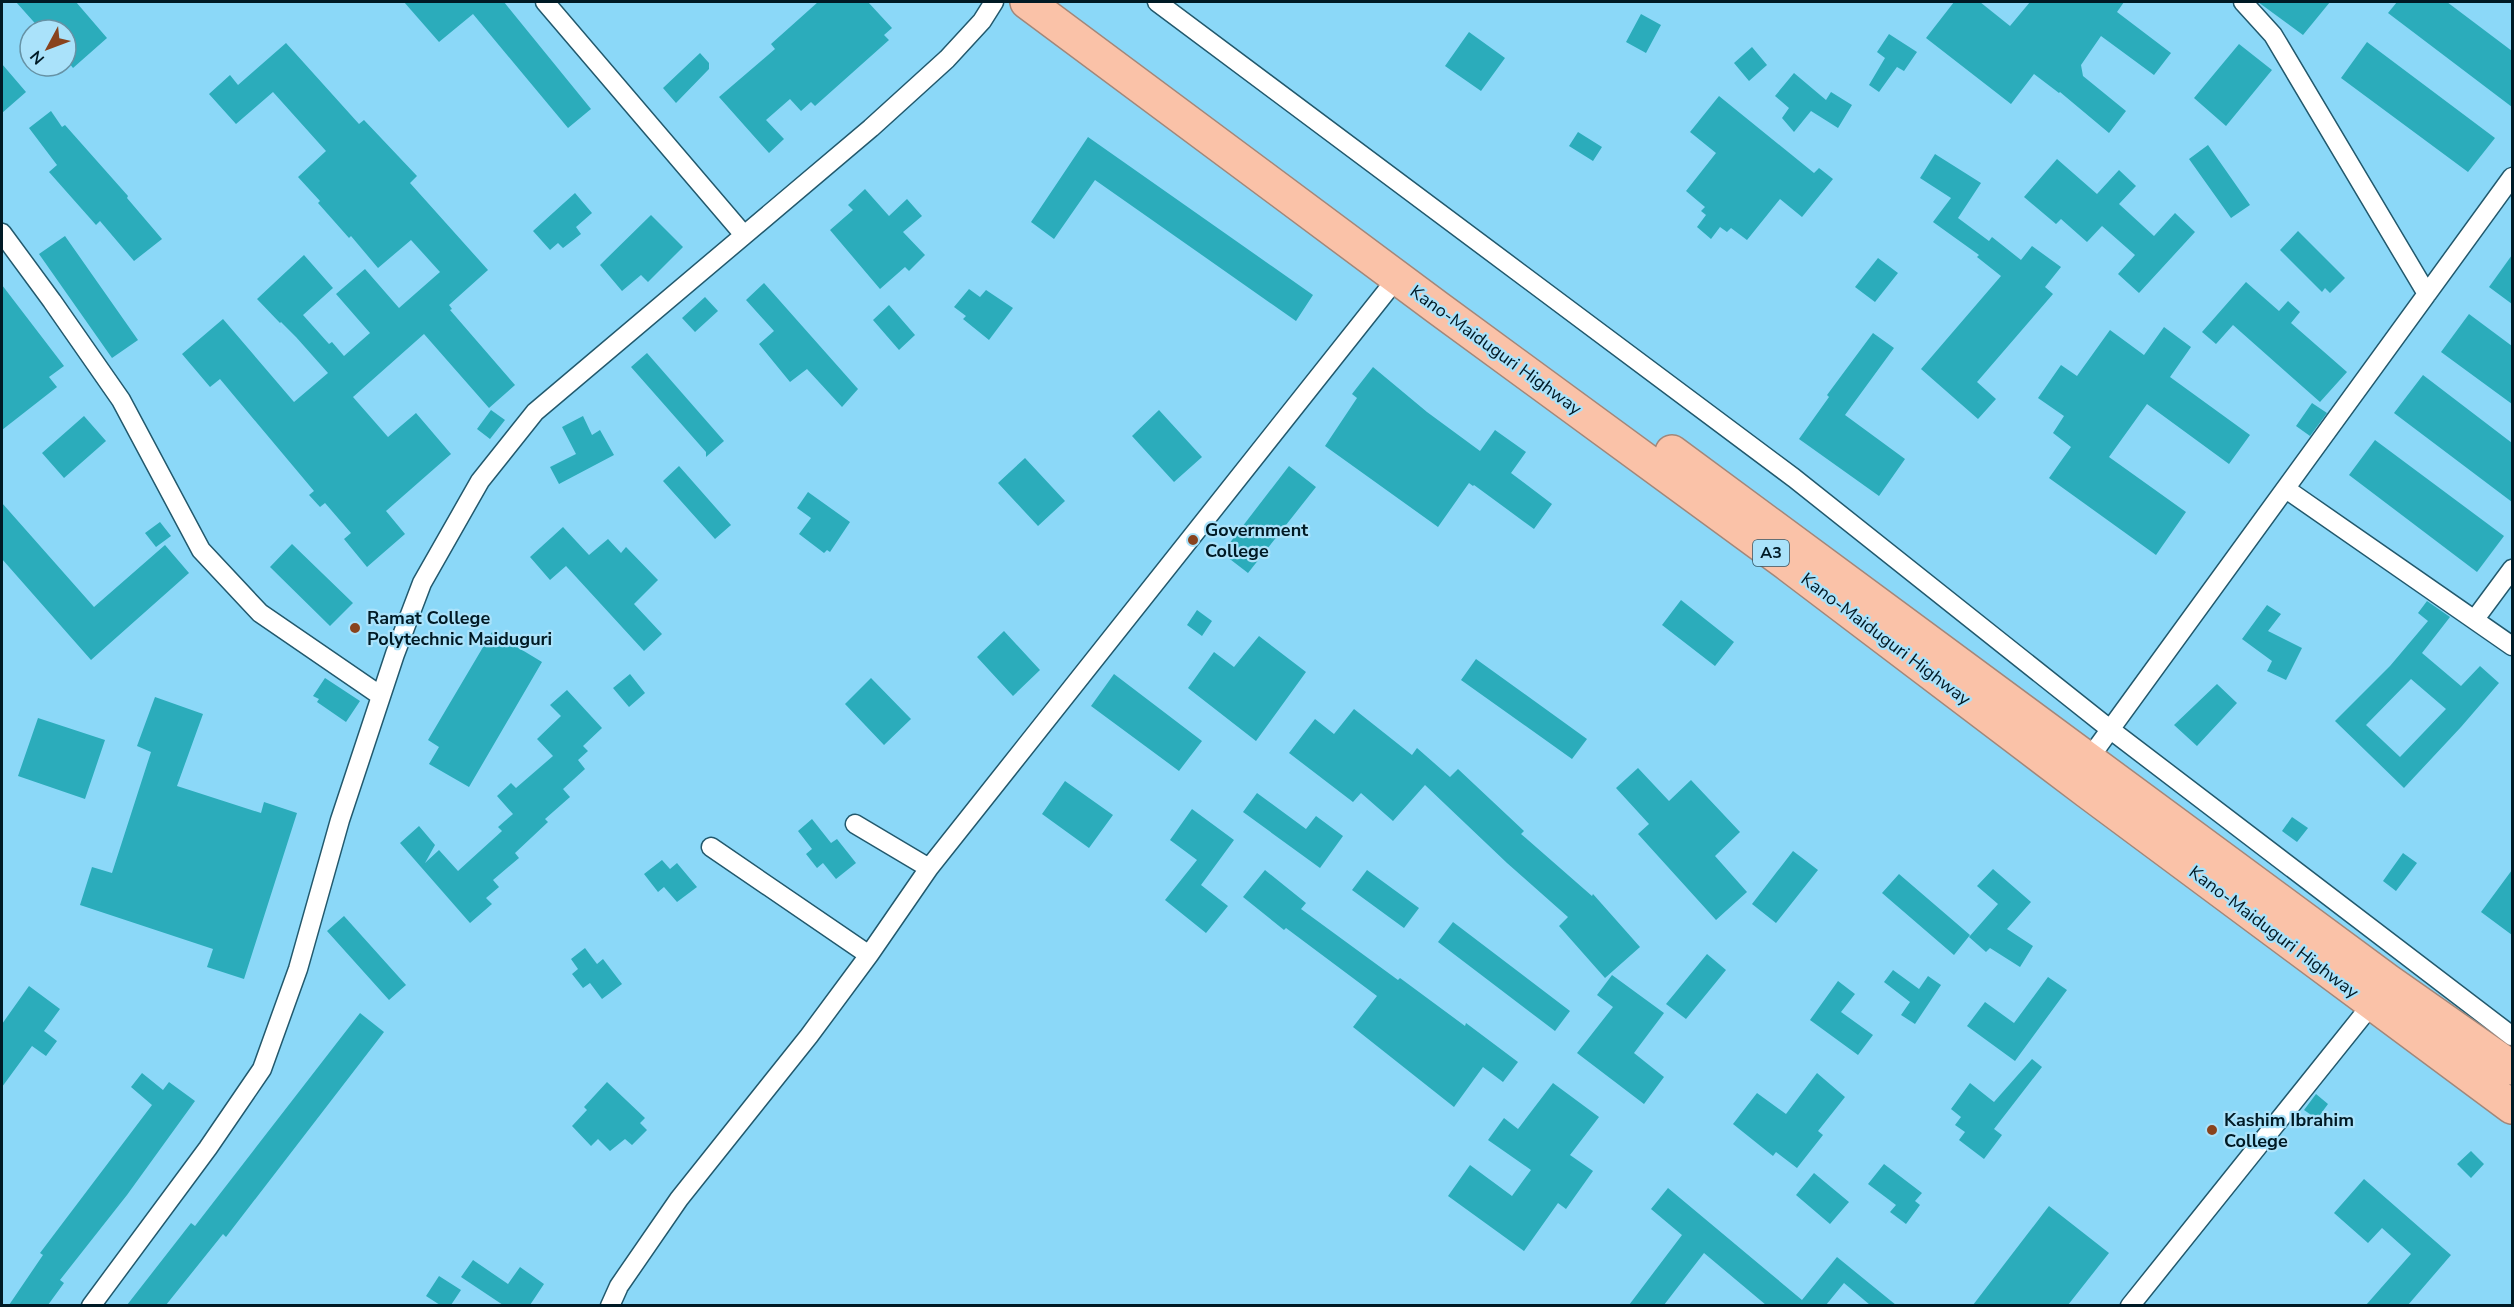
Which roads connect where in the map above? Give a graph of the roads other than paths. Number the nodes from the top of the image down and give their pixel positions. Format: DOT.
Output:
graph roads {
  1 [pos="545,2"];
  2 [pos="994,2"];
  3 [pos="1027,2"];
  4 [pos="1064,2"];
  5 [pos="1157,2"];
  6 [pos="2243,2"];
  7 [pos="2512,177"];
  8 [pos="2,233"];
  9 [pos="744,235"];
  10 [pos="1397,278"];
  11 [pos="2427,294"];
  12 [pos="2286,489"];
  13 [pos="2512,569"];
  14 [pos="2475,619"];
  15 [pos="2512,646"];
  16 [pos="381,696"];
  17 [pos="2111,730"];
  18 [pos="2088,760"];
  19 [pos="855,824"];
  20 [pos="711,848"];
  21 [pos="929,868"];
  22 [pos="869,955"];
  23 [pos="2372,1004"];
  24 [pos="2512,1036"];
  25 [pos="2512,1068"];
  26 [pos="2512,1107"];
  27 [pos="91,1305"];
  28 [pos="610,1305"];
  29 [pos="2130,1305"];
  1 -- 9 [label="street"];
  2 -- 9 [label="street"];
  3 -- 10 [label="highway, Kano-Maiduguri Highway / A3"];
  4 -- 18 [label="highway, Kano-Maiduguri Highway / A3"];
  5 -- 17 [label="street"];
  6 -- 11 [label="street"];
  7 -- 11 [label="street"];
  8 -- 16 [label="street"];
  9 -- 16 [label="street"];
  10 -- 21 [label="street"];
  10 -- 23 [label="highway, Kano-Maiduguri Highway / A3"];
  11 -- 12 [label="street"];
  12 -- 14 [label="street"];
  12 -- 17 [label="street"];
  13 -- 14 [label="street"];
  14 -- 15 [label="street"];
  16 -- 27 [label="street"];
  17 -- 18 [label="street"];
  17 -- 24 [label="street"];
  18 -- 25 [label="highway, Kano-Maiduguri Highway / A3"];
  19 -- 21 [label="street"];
  20 -- 22 [label="street"];
  21 -- 22 [label="street"];
  22 -- 28 [label="street"];
  23 -- 26 [label="highway, Kano-Maiduguri Highway / A3"];
  23 -- 29 [label="street"];
}
